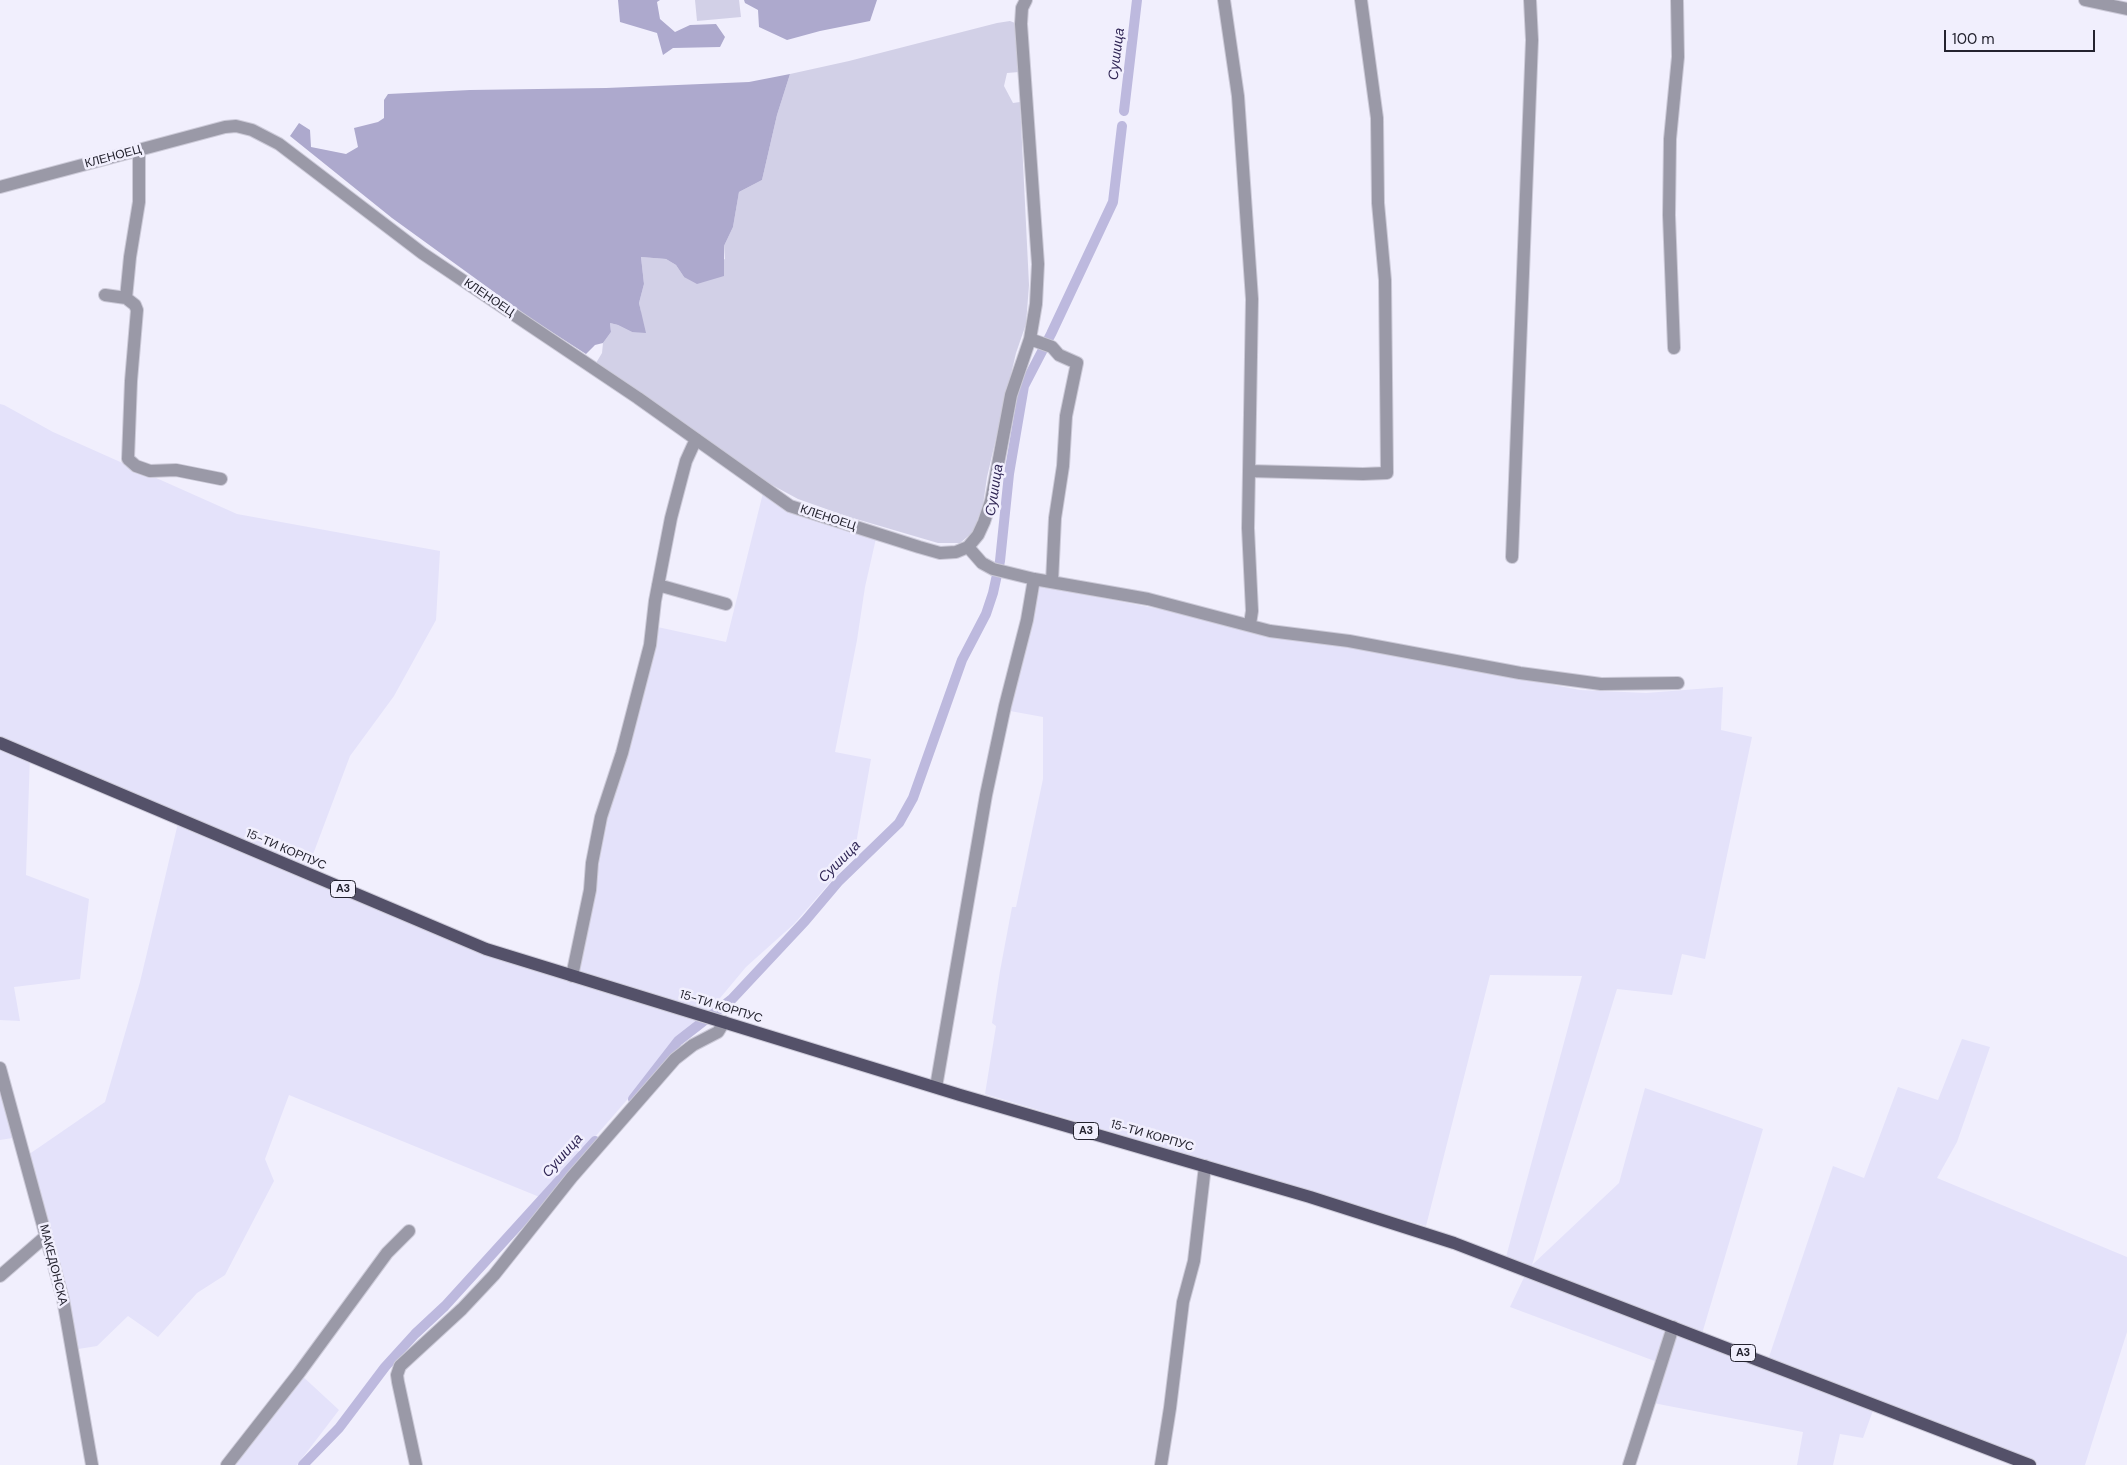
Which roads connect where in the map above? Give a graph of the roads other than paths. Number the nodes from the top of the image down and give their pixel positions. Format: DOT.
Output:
graph roads {
  1 [pos="1026,0"];
  2 [pos="1224,0"];
  3 [pos="1361,0"];
  4 [pos="1530,0"];
  5 [pos="1677,0"];
  6 [pos="2086,0"];
  7 [pos="2127,8"];
  8 [pos="139,150"];
  9 [pos="0,187"];
  10 [pos="105,295"];
  11 [pos="126,298"];
  12 [pos="1042,343"];
  13 [pos="1674,348"];
  14 [pos="696,439"];
  15 [pos="1249,471"];
  16 [pos="221,479"];
  17 [pos="968,547"];
  18 [pos="1512,557"];
  19 [pos="1034,579"];
  20 [pos="1052,582"];
  21 [pos="658,585"];
  22 [pos="726,604"];
  23 [pos="1250,624"];
  24 [pos="1678,683"];
  25 [pos="0,743"];
  26 [pos="572,976"];
  27 [pos="721,1021"];
  28 [pos="0,1068"];
  29 [pos="936,1087"];
  30 [pos="1205,1166"];
  31 [pos="409,1231"];
  32 [pos="46,1236"];
  33 [pos="0,1276"];
  34 [pos="1672,1327"];
  35 [pos="92,1465"];
  36 [pos="227,1465"];
  37 [pos="416,1465"];
  38 [pos="1160,1465"];
  39 [pos="1629,1465"];
  40 [pos="2030,1465"];
  1 -- 12 [label="street"];
  2 -- 15 [label="street"];
  3 -- 15 [label="street"];
  4 -- 18 [label="street"];
  5 -- 13 [label="street"];
  6 -- 7 [label="street"];
  8 -- 9 [label="street, КЛЕНОЕЦ"];
  8 -- 11 [label="street"];
  8 -- 14 [label="street, КЛЕНОЕЦ"];
  10 -- 11 [label="street"];
  11 -- 16 [label="street"];
  12 -- 17 [label="street"];
  12 -- 20 [label="street"];
  14 -- 17 [label="street, КЛЕНОЕЦ"];
  14 -- 21 [label="street"];
  15 -- 23 [label="street"];
  17 -- 19 [label="street"];
  19 -- 20 [label="street"];
  19 -- 29 [label="street"];
  20 -- 23 [label="street"];
  21 -- 22 [label="street"];
  21 -- 26 [label="street"];
  23 -- 24 [label="street"];
  25 -- 26 [label="main road, 15-ТИ КОРПУС / A3"];
  26 -- 27 [label="main road, 15-ТИ КОРПУС / A3"];
  27 -- 29 [label="main road, 15-ТИ КОРПУС / A3"];
  27 -- 37 [label="street"];
  28 -- 32 [label="street, МАКЕДОНСКА"];
  29 -- 30 [label="main road, 15-ТИ КОРПУС / A3"];
  30 -- 34 [label="main road, 15-ТИ КОРПУС / A3"];
  30 -- 38 [label="street"];
  31 -- 36 [label="street"];
  32 -- 33 [label="street"];
  32 -- 35 [label="street, МАКЕДОНСКА"];
  34 -- 39 [label="street"];
  34 -- 40 [label="main road, A3"];
}
